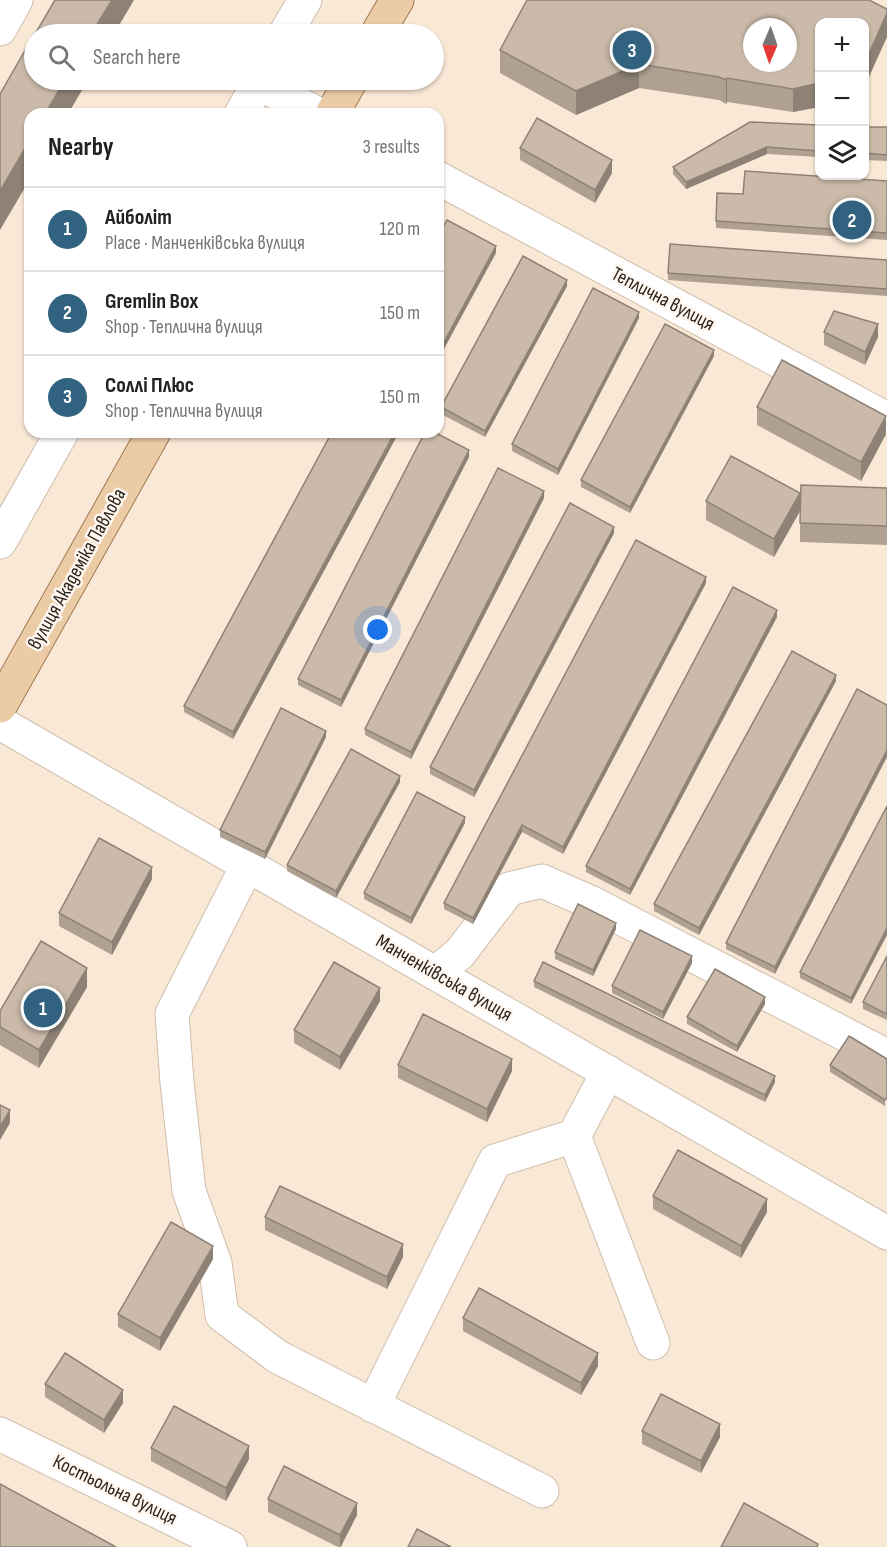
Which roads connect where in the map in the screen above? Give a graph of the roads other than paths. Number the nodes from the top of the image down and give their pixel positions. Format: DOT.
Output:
graph roads {
  1 [pos="305,0"];
  2 [pos="397,0"];
  3 [pos="291,24"];
  4 [pos="383,24"];
  5 [pos="254,90"];
  6 [pos="275,90"];
  7 [pos="345,90"];
  8 [pos="244,108"];
  9 [pos="307,108"];
  10 [pos="335,108"];
  11 [pos="444,181"];
  12 [pos="887,419"];
  13 [pos="59,438"];
  14 [pos="151,438"];
  15 [pos="0,542"];
  16 [pos="0,706"];
  17 [pos="0,723"];
  18 [pos="247,866"];
  19 [pos="436,973"];
  20 [pos="887,1056"];
  21 [pos="608,1072"];
  22 [pos="574,1136"];
  23 [pos="887,1233"];
  24 [pos="653,1343"];
  25 [pos="373,1406"];
  26 [pos="0,1434"];
  27 [pos="542,1491"];
  28 [pos="230,1547"];
  1 -- 3 [label="street"];
  2 -- 4 [label="main road"];
  5 -- 8 [label="street"];
  6 -- 9 [label="street"];
  7 -- 10 [label="main road"];
  11 -- 12 [label="street, Теплична вулиця"];
  13 -- 15 [label="street"];
  14 -- 16 [label="main road, вулиця Академіка Павлова"];
  17 -- 18 [label="street, Манченківська вулиця"];
  18 -- 19 [label="street, Манченківська вулиця"];
  18 -- 25 [label="street"];
  19 -- 20 [label="street"];
  19 -- 21 [label="street, Манченківська вулиця"];
  21 -- 22 [label="street"];
  21 -- 23 [label="street, Манченківська вулиця"];
  22 -- 24 [label="street"];
  22 -- 25 [label="street"];
  25 -- 27 [label="street"];
  26 -- 28 [label="street, Костьольна вулиця"];
}
